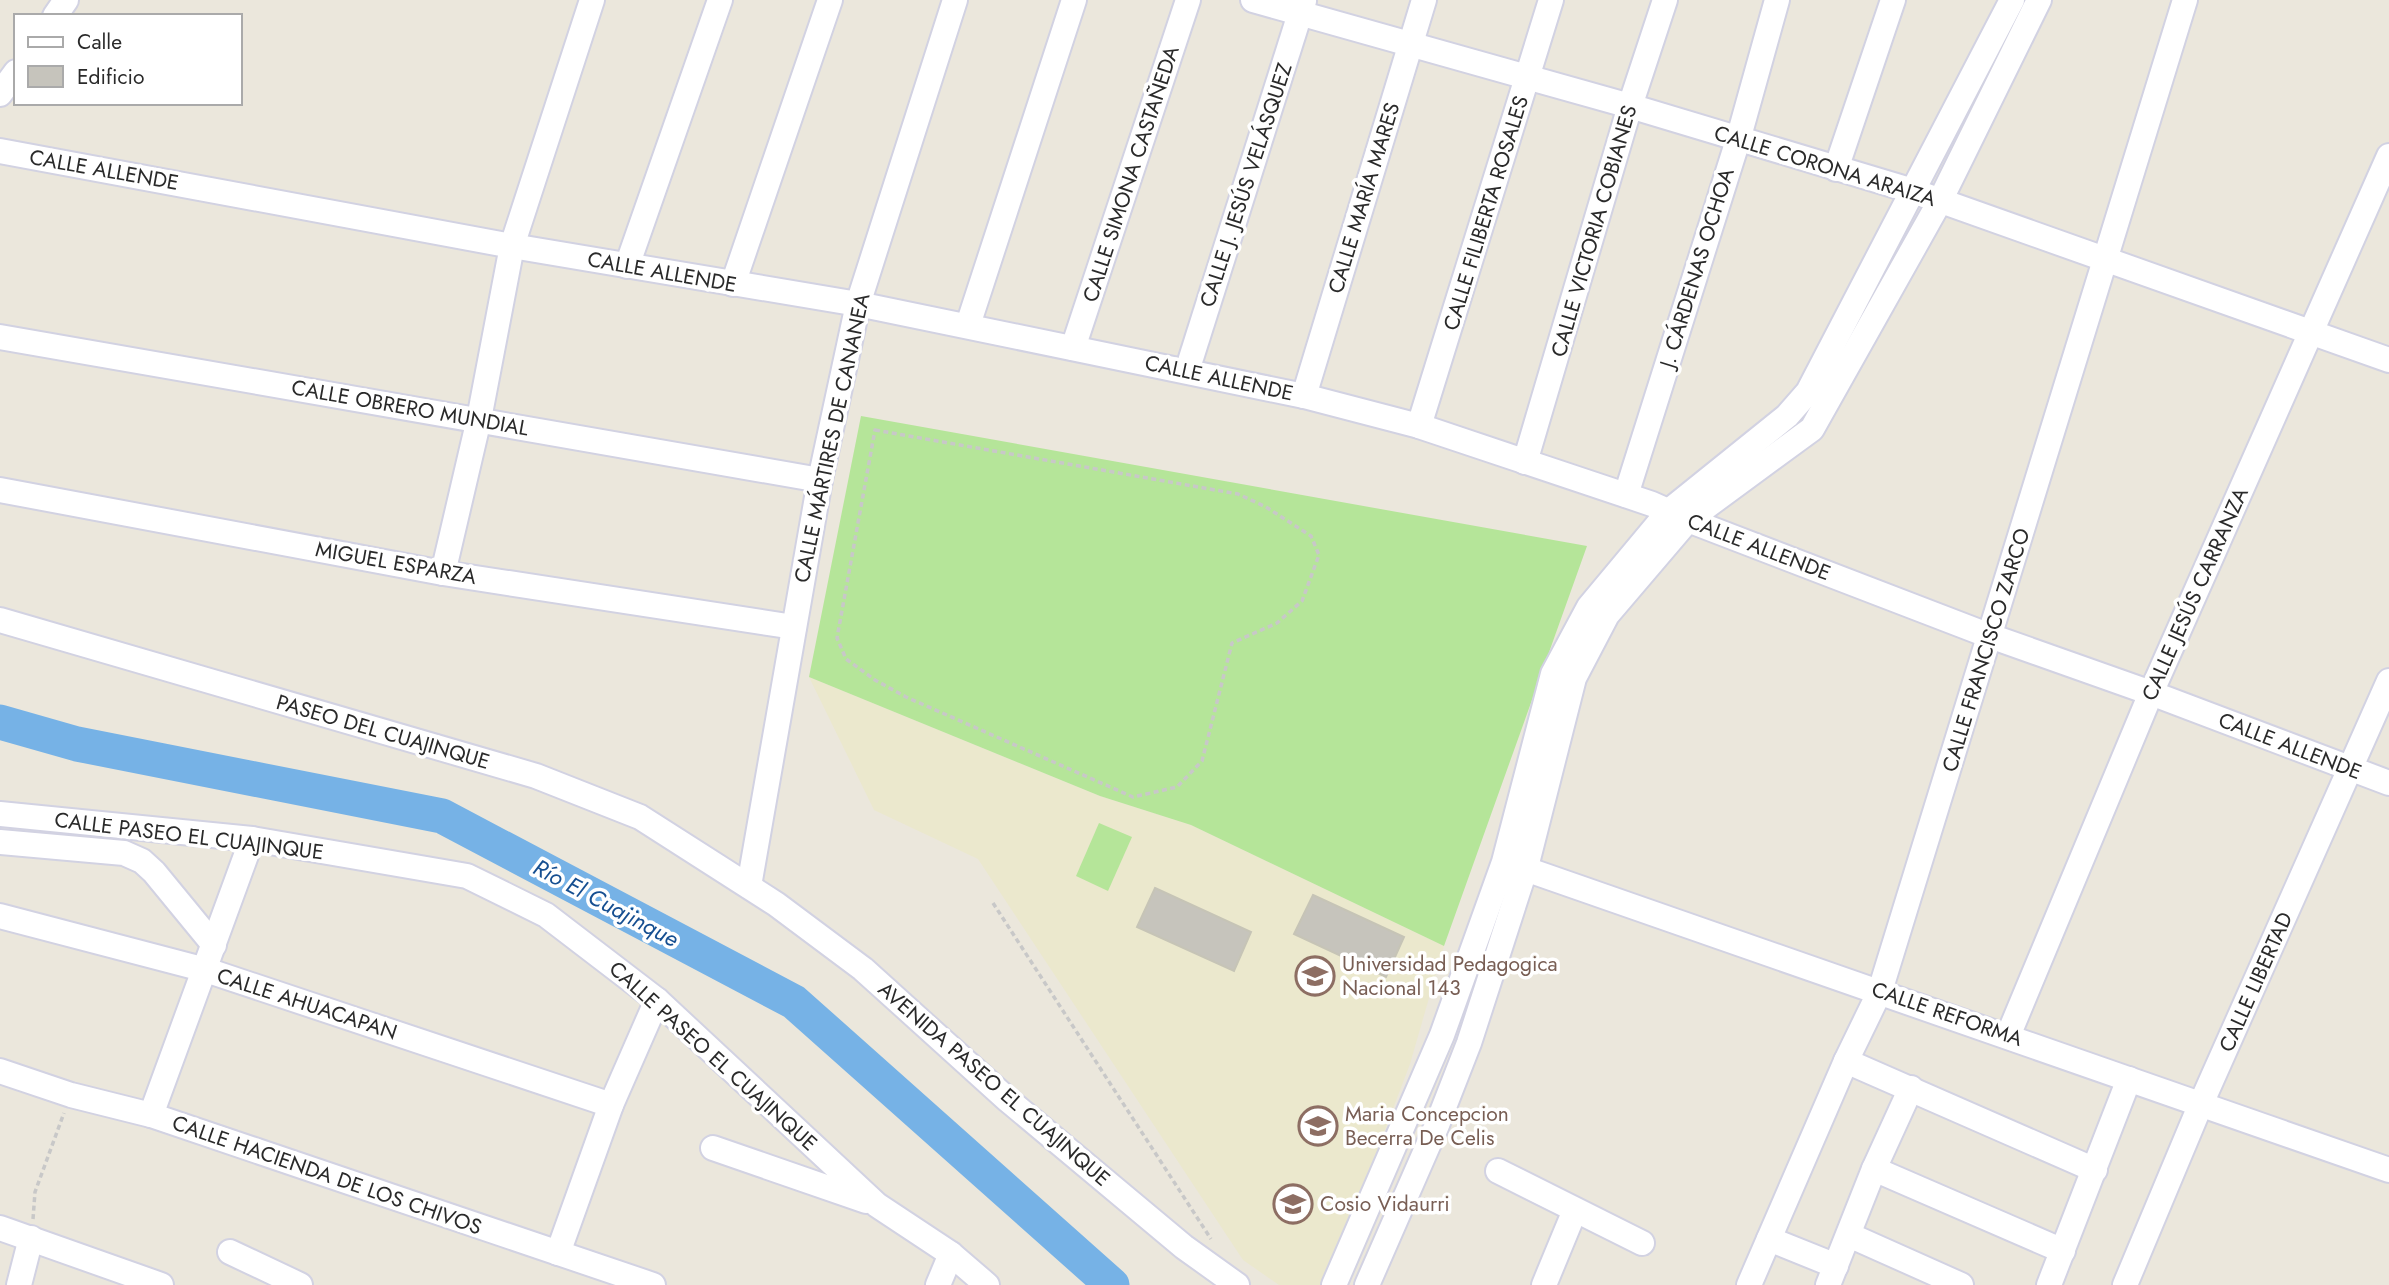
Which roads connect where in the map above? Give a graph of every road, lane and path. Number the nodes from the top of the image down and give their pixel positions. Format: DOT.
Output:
graph roads {
  1 [pos="592,0"];
  2 [pos="720,0"];
  3 [pos="830,0"];
  4 [pos="955,0"];
  5 [pos="1074,0"];
  6 [pos="1188,0"];
  7 [pos="1253,0"];
  8 [pos="1424,0"];
  9 [pos="1551,0"];
  10 [pos="1665,0"];
  11 [pos="1777,0"];
  12 [pos="1893,0"];
  13 [pos="2012,0"];
  14 [pos="2039,0"];
  15 [pos="2185,0"];
  16 [pos="1302,7"];
  17 [pos="1410,45"];
  18 [pos="14,75"];
  19 [pos="1528,79"];
  20 [pos="0,94"];
  21 [pos="1630,106"];
  22 [pos="1738,140"];
  23 [pos="0,151"];
  24 [pos="2389,156"];
  25 [pos="1836,169"];
  26 [pos="1913,191"];
  27 [pos="1940,201"];
  28 [pos="512,246"];
  29 [pos="2105,259"];
  30 [pos="627,266"];
  31 [pos="733,284"];
  32 [pos="858,304"];
  33 [pos="968,325"];
  34 [pos="2310,332"];
  35 [pos="0,337"];
  36 [pos="1073,348"];
  37 [pos="2389,360"];
  38 [pos="1187,371"];
  39 [pos="1304,396"];
  40 [pos="479,419"];
  41 [pos="1419,426"];
  42 [pos="1525,462"];
  43 [pos="820,480"];
  44 [pos="0,490"];
  45 [pos="1238,495"];
  46 [pos="1626,495"];
  47 [pos="1678,516"];
  48 [pos="443,573"];
  49 [pos="0,620"];
  50 [pos="794,627"];
  51 [pos="1990,636"];
  52 [pos="2389,681"];
  53 [pos="2151,693"];
  54 [pos="2351,769"];
  55 [pos="2389,783"];
  56 [pos="0,814"];
  57 [pos="252,839"];
  58 [pos="0,842"];
  59 [pos="1515,865"];
  60 [pos="749,886"];
  61 [pos="993,903"];
  62 [pos="0,916"];
  63 [pos="214,945"];
  64 [pos="206,970"];
  65 [pos="1880,991"];
  66 [pos="657,1000"];
  67 [pos="1442,1035"];
  68 [pos="2008,1036"];
  69 [pos="1469,1043"];
  70 [pos="1846,1061"];
  71 [pos="0,1071"];
  72 [pos="2129,1079"];
  73 [pos="1911,1088"];
  74 [pos="71,1094"];
  75 [pos="611,1105"];
  76 [pos="2200,1105"];
  77 [pos="151,1115"];
  78 [pos="713,1148"];
  79 [pos="1874,1169"];
  80 [pos="2095,1170"];
  81 [pos="2389,1170"];
  82 [pos="1499,1171"];
  83 [pos="877,1205"];
  84 [pos="1575,1210"];
  85 [pos="0,1228"];
  86 [pos="1849,1236"];
  87 [pos="31,1238"];
  88 [pos="1769,1240"];
  89 [pos="1642,1243"];
  90 [pos="1218,1250"];
  91 [pos="2063,1251"];
  92 [pos="230,1252"];
  93 [pos="558,1253"];
  94 [pos="951,1254"];
  95 [pos="1832,1276"];
  96 [pos="19,1285"];
  97 [pos="161,1285"];
  98 [pos="300,1285"];
  99 [pos="653,1285"];
  100 [pos="938,1285"];
  101 [pos="987,1285"];
  102 [pos="1237,1285"];
  103 [pos="1334,1285"];
  104 [pos="1367,1285"];
  105 [pos="1544,1285"];
  106 [pos="1749,1285"];
  107 [pos="1961,1285"];
  108 [pos="2049,1285"];
  109 [pos="2125,1285"];
  1 -- 28 [label="street"];
  2 -- 30 [label="street"];
  3 -- 31 [label="street"];
  4 -- 32 [label="street, CALLE MÁRTIRES DE CANANEA"];
  5 -- 33 [label="street"];
  6 -- 36 [label="street, CALLE SIMONA CASTAÑEDA"];
  7 -- 16 [label="street, CALLE CORONA ARAIZA"];
  8 -- 17 [label="street, CALLE MARÍA MARES"];
  9 -- 19 [label="street, CALLE FILIBERTA ROSALES"];
  10 -- 21 [label="street, CALLE VICTORIA COBIANES"];
  11 -- 22 [label="street, J. CÁRDENAS OCHOA"];
  12 -- 25 [label="street"];
  13 -- 26 [label="street"];
  14 -- 27 [label="street"];
  15 -- 29 [label="street, CALLE FRANCISCO ZARCO"];
  16 -- 17 [label="street, CALLE CORONA ARAIZA"];
  16 -- 38 [label="street, CALLE J. JESÚS VELÁSQUEZ"];
  17 -- 19 [label="street, CALLE CORONA ARAIZA"];
  17 -- 39 [label="street, CALLE MARÍA MARES"];
  18 -- 20 [label="street"];
  19 -- 21 [label="street, CALLE CORONA ARAIZA"];
  19 -- 41 [label="street, CALLE FILIBERTA ROSALES"];
  21 -- 22 [label="street, CALLE CORONA ARAIZA"];
  21 -- 42 [label="street, CALLE VICTORIA COBIANES"];
  22 -- 25 [label="street, CALLE CORONA ARAIZA"];
  22 -- 46 [label="street, J. CÁRDENAS OCHOA"];
  23 -- 28 [label="street, CALLE ALLENDE"];
  24 -- 34 [label="street, CALLE JESÚS CARRANZA"];
  25 -- 26 [label="street, CALLE CORONA ARAIZA"];
  26 -- 27 [label="street, CALLE CORONA ARAIZA"];
  26 -- 47 [label="street"];
  27 -- 29 [label="street, CALLE CORONA ARAIZA"];
  27 -- 47 [label="street"];
  28 -- 30 [label="street, CALLE ALLENDE"];
  28 -- 40 [label="street"];
  29 -- 34 [label="street, CALLE CORONA ARAIZA"];
  29 -- 51 [label="street, CALLE FRANCISCO ZARCO"];
  30 -- 31 [label="street, CALLE ALLENDE"];
  31 -- 32 [label="street, CALLE ALLENDE"];
  32 -- 33 [label="street, CALLE ALLENDE"];
  32 -- 43 [label="street, CALLE MÁRTIRES DE CANANEA"];
  33 -- 36 [label="street, CALLE ALLENDE"];
  34 -- 37 [label="street, CALLE CORONA ARAIZA"];
  34 -- 53 [label="street, CALLE JESÚS CARRANZA"];
  35 -- 40 [label="street, CALLE OBRERO MUNDIAL"];
  36 -- 38 [label="street, CALLE ALLENDE"];
  38 -- 39 [label="street, CALLE ALLENDE"];
  39 -- 41 [label="street, CALLE ALLENDE"];
  40 -- 43 [label="street, CALLE OBRERO MUNDIAL"];
  40 -- 48 [label="street"];
  41 -- 42 [label="street, CALLE ALLENDE"];
  42 -- 46 [label="street, CALLE ALLENDE"];
  43 -- 50 [label="street, CALLE MÁRTIRES DE CANANEA"];
  44 -- 48 [label="street, MIGUEL ESPARZA"];
  45 -- 45 [label="path"];
  46 -- 47 [label="street, CALLE ALLENDE"];
  47 -- 51 [label="street, CALLE ALLENDE"];
  47 -- 59 [label="street"];
  48 -- 50 [label="street, MIGUEL ESPARZA"];
  49 -- 60 [label="street, PASEO DEL CUAJINQUE"];
  50 -- 60 [label="street, CALLE MÁRTIRES DE CANANEA"];
  51 -- 53 [label="street, CALLE ALLENDE"];
  51 -- 65 [label="street, CALLE FRANCISCO ZARCO"];
  52 -- 54 [label="street, CALLE LIBERTAD"];
  53 -- 54 [label="street, CALLE ALLENDE"];
  53 -- 68 [label="street, CALLE JESÚS CARRANZA"];
  54 -- 55 [label="street, CALLE ALLENDE"];
  54 -- 76 [label="street, CALLE LIBERTAD"];
  56 -- 57 [label="street, CALLE PASEO EL CUAJINQUE"];
  57 -- 63 [label="street"];
  57 -- 66 [label="street, CALLE PASEO EL CUAJINQUE"];
  58 -- 63 [label="street"];
  59 -- 65 [label="street, CALLE REFORMA"];
  59 -- 67 [label="street"];
  59 -- 69 [label="street"];
  60 -- 102 [label="street, AVENIDA PASEO EL CUAJINQUE"];
  61 -- 90 [label="path"];
  62 -- 64 [label="street, CALLE AHUACAPAN"];
  63 -- 64 [label="street"];
  64 -- 75 [label="street, CALLE AHUACAPAN"];
  64 -- 77 [label="street"];
  65 -- 68 [label="street, CALLE REFORMA"];
  65 -- 70 [label="street, CALLE FRANCISCO ZARCO"];
  66 -- 75 [label="street"];
  66 -- 83 [label="street, CALLE PASEO EL CUAJINQUE"];
  67 -- 69 [label="street"];
  67 -- 103 [label="street"];
  68 -- 72 [label="street, CALLE REFORMA"];
  69 -- 104 [label="street"];
  70 -- 73 [label="street"];
  70 -- 88 [label="street, CALLE FRANCISCO ZARCO"];
  71 -- 74 [label="street, CALLE HACIENDA DE LOS CHIVOS"];
  72 -- 76 [label="street, CALLE REFORMA"];
  72 -- 80 [label="street"];
  73 -- 79 [label="street"];
  73 -- 80 [label="street"];
  74 -- 77 [label="street, CALLE HACIENDA DE LOS CHIVOS"];
  74 -- 87 [label="path"];
  75 -- 93 [label="street"];
  76 -- 81 [label="street, CALLE REFORMA"];
  76 -- 109 [label="street, CALLE LIBERTAD"];
  77 -- 93 [label="street, CALLE HACIENDA DE LOS CHIVOS"];
  78 -- 83 [label="street"];
  79 -- 86 [label="street"];
  79 -- 91 [label="street"];
  80 -- 91 [label="street"];
  82 -- 84 [label="street"];
  83 -- 94 [label="street, CALLE PASEO EL CUAJINQUE"];
  84 -- 89 [label="street"];
  84 -- 105 [label="street"];
  85 -- 87 [label="street"];
  86 -- 95 [label="street"];
  86 -- 107 [label="street"];
  87 -- 96 [label="street"];
  87 -- 97 [label="street"];
  88 -- 95 [label="street"];
  88 -- 106 [label="street, CALLE FRANCISCO ZARCO"];
  91 -- 108 [label="street"];
  92 -- 98 [label="street"];
  93 -- 99 [label="street, CALLE HACIENDA DE LOS CHIVOS"];
  94 -- 100 [label="street"];
  94 -- 101 [label="street, CALLE PASEO EL CUAJINQUE"];
}
